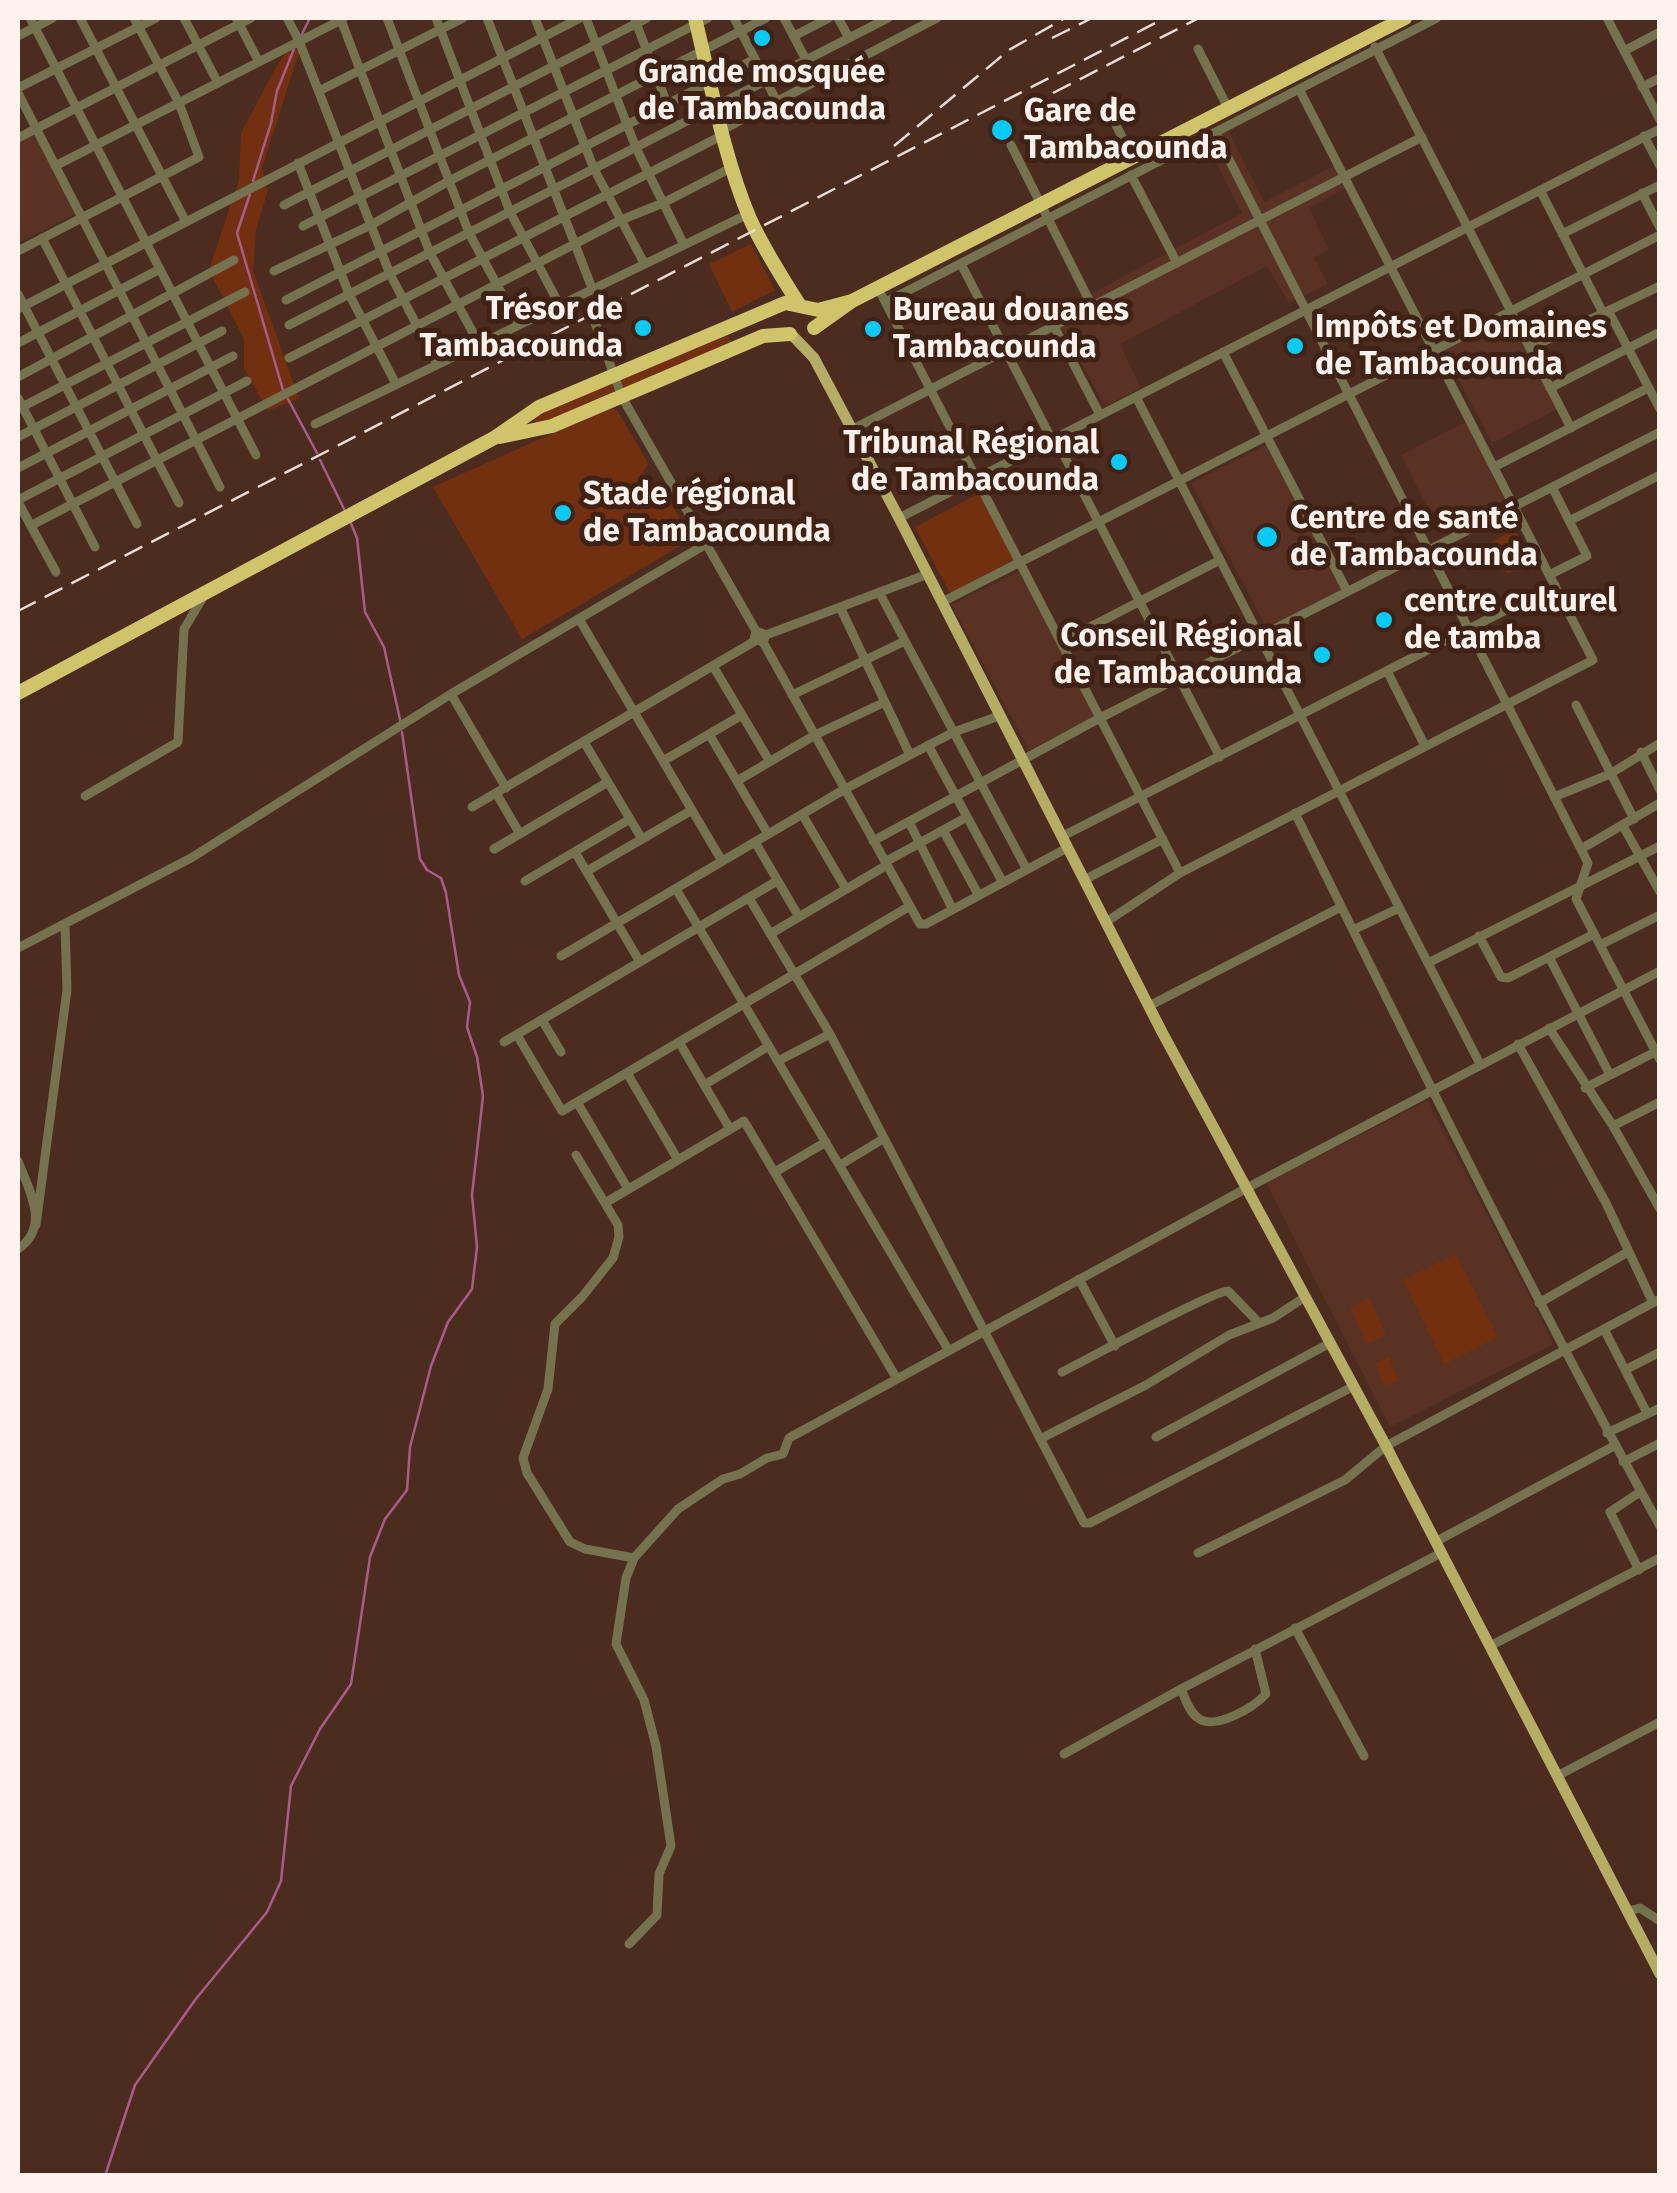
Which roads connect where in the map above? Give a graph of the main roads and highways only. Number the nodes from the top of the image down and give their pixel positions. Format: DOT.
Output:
graph roads {
  1 [pos="1405,18"];
  2 [pos="700,20"];
  3 [pos="780,277"];
  4 [pos="852,302"];
  5 [pos="780,305"];
  6 [pos="801,307"];
  7 [pos="812,330"];
  8 [pos="791,335"];
  9 [pos="814,358"];
  10 [pos="494,438"];
  11 [pos="18,693"];
  12 [pos="1660,1974"];
  1 -- 4 [label="highway"];
  2 -- 3 [label="highway"];
  3 -- 5 [label="highway"];
  3 -- 6 [label="highway"];
  4 -- 6 [label="highway"];
  4 -- 7 [label="highway"];
  5 -- 6 [label="highway"];
  5 -- 8 [label="highway"];
  5 -- 10 [label="highway"];
  6 -- 7 [label="highway"];
  7 -- 8 [label="highway"];
  7 -- 9 [label="main road"];
  8 -- 9 [label="main road"];
  8 -- 10 [label="highway"];
  9 -- 12 [label="main road"];
  10 -- 11 [label="highway"];
}
